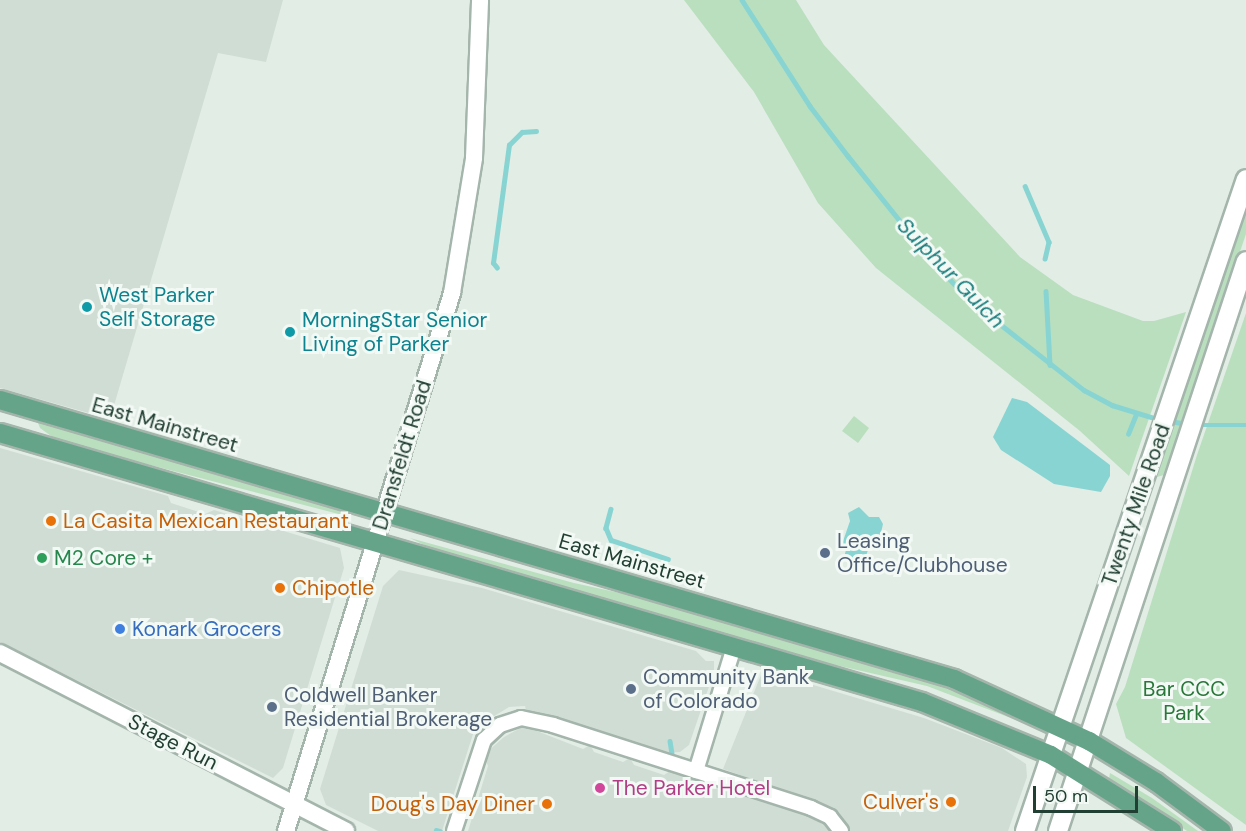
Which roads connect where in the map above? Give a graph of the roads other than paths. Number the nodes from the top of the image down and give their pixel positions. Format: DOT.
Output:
graph roads {
  1 [pos="480,0"];
  2 [pos="1246,179"];
  3 [pos="1246,261"];
  4 [pos="0,400"];
  5 [pos="0,433"];
  6 [pos="386,513"];
  7 [pos="375,543"];
  8 [pos="734,647"];
  9 [pos="0,653"];
  10 [pos="1061,726"];
  11 [pos="1089,741"];
  12 [pos="1051,755"];
  13 [pos="696,771"];
  14 [pos="1079,771"];
  15 [pos="295,805"];
  16 [pos="286,831"];
  17 [pos="346,831"];
  18 [pos="454,831"];
  19 [pos="841,831"];
  20 [pos="1025,831"];
  21 [pos="1058,831"];
  22 [pos="1172,831"];
  23 [pos="1222,831"];
  1 -- 6 [label="street, Dransfeldt Road"];
  2 -- 10 [label="main road, Twenty Mile Road"];
  3 -- 11 [label="main road, Twenty Mile Road"];
  4 -- 6 [label="main road, East Mainstreet"];
  5 -- 7 [label="main road"];
  6 -- 7 [label="street, Dransfeldt Road"];
  6 -- 10 [label="main road, East Mainstreet"];
  7 -- 8 [label="main road"];
  7 -- 15 [label="street, Dransfeldt Road"];
  8 -- 12 [label="main road"];
  8 -- 13 [label="street"];
  9 -- 15 [label="street, Stage Run"];
  10 -- 11 [label="main road, East Mainstreet"];
  10 -- 12 [label="main road, Twenty Mile Road"];
  11 -- 14 [label="main road, Twenty Mile Road"];
  11 -- 23 [label="main road, East Mainstreet"];
  12 -- 14 [label="main road"];
  12 -- 20 [label="main road, Twenty Mile Road"];
  13 -- 18 [label="street"];
  13 -- 19 [label="street"];
  14 -- 21 [label="main road, Twenty Mile Road"];
  14 -- 22 [label="main road"];
  15 -- 16 [label="street, Dransfeldt Road"];
  15 -- 17 [label="street, Stage Run"];
}
